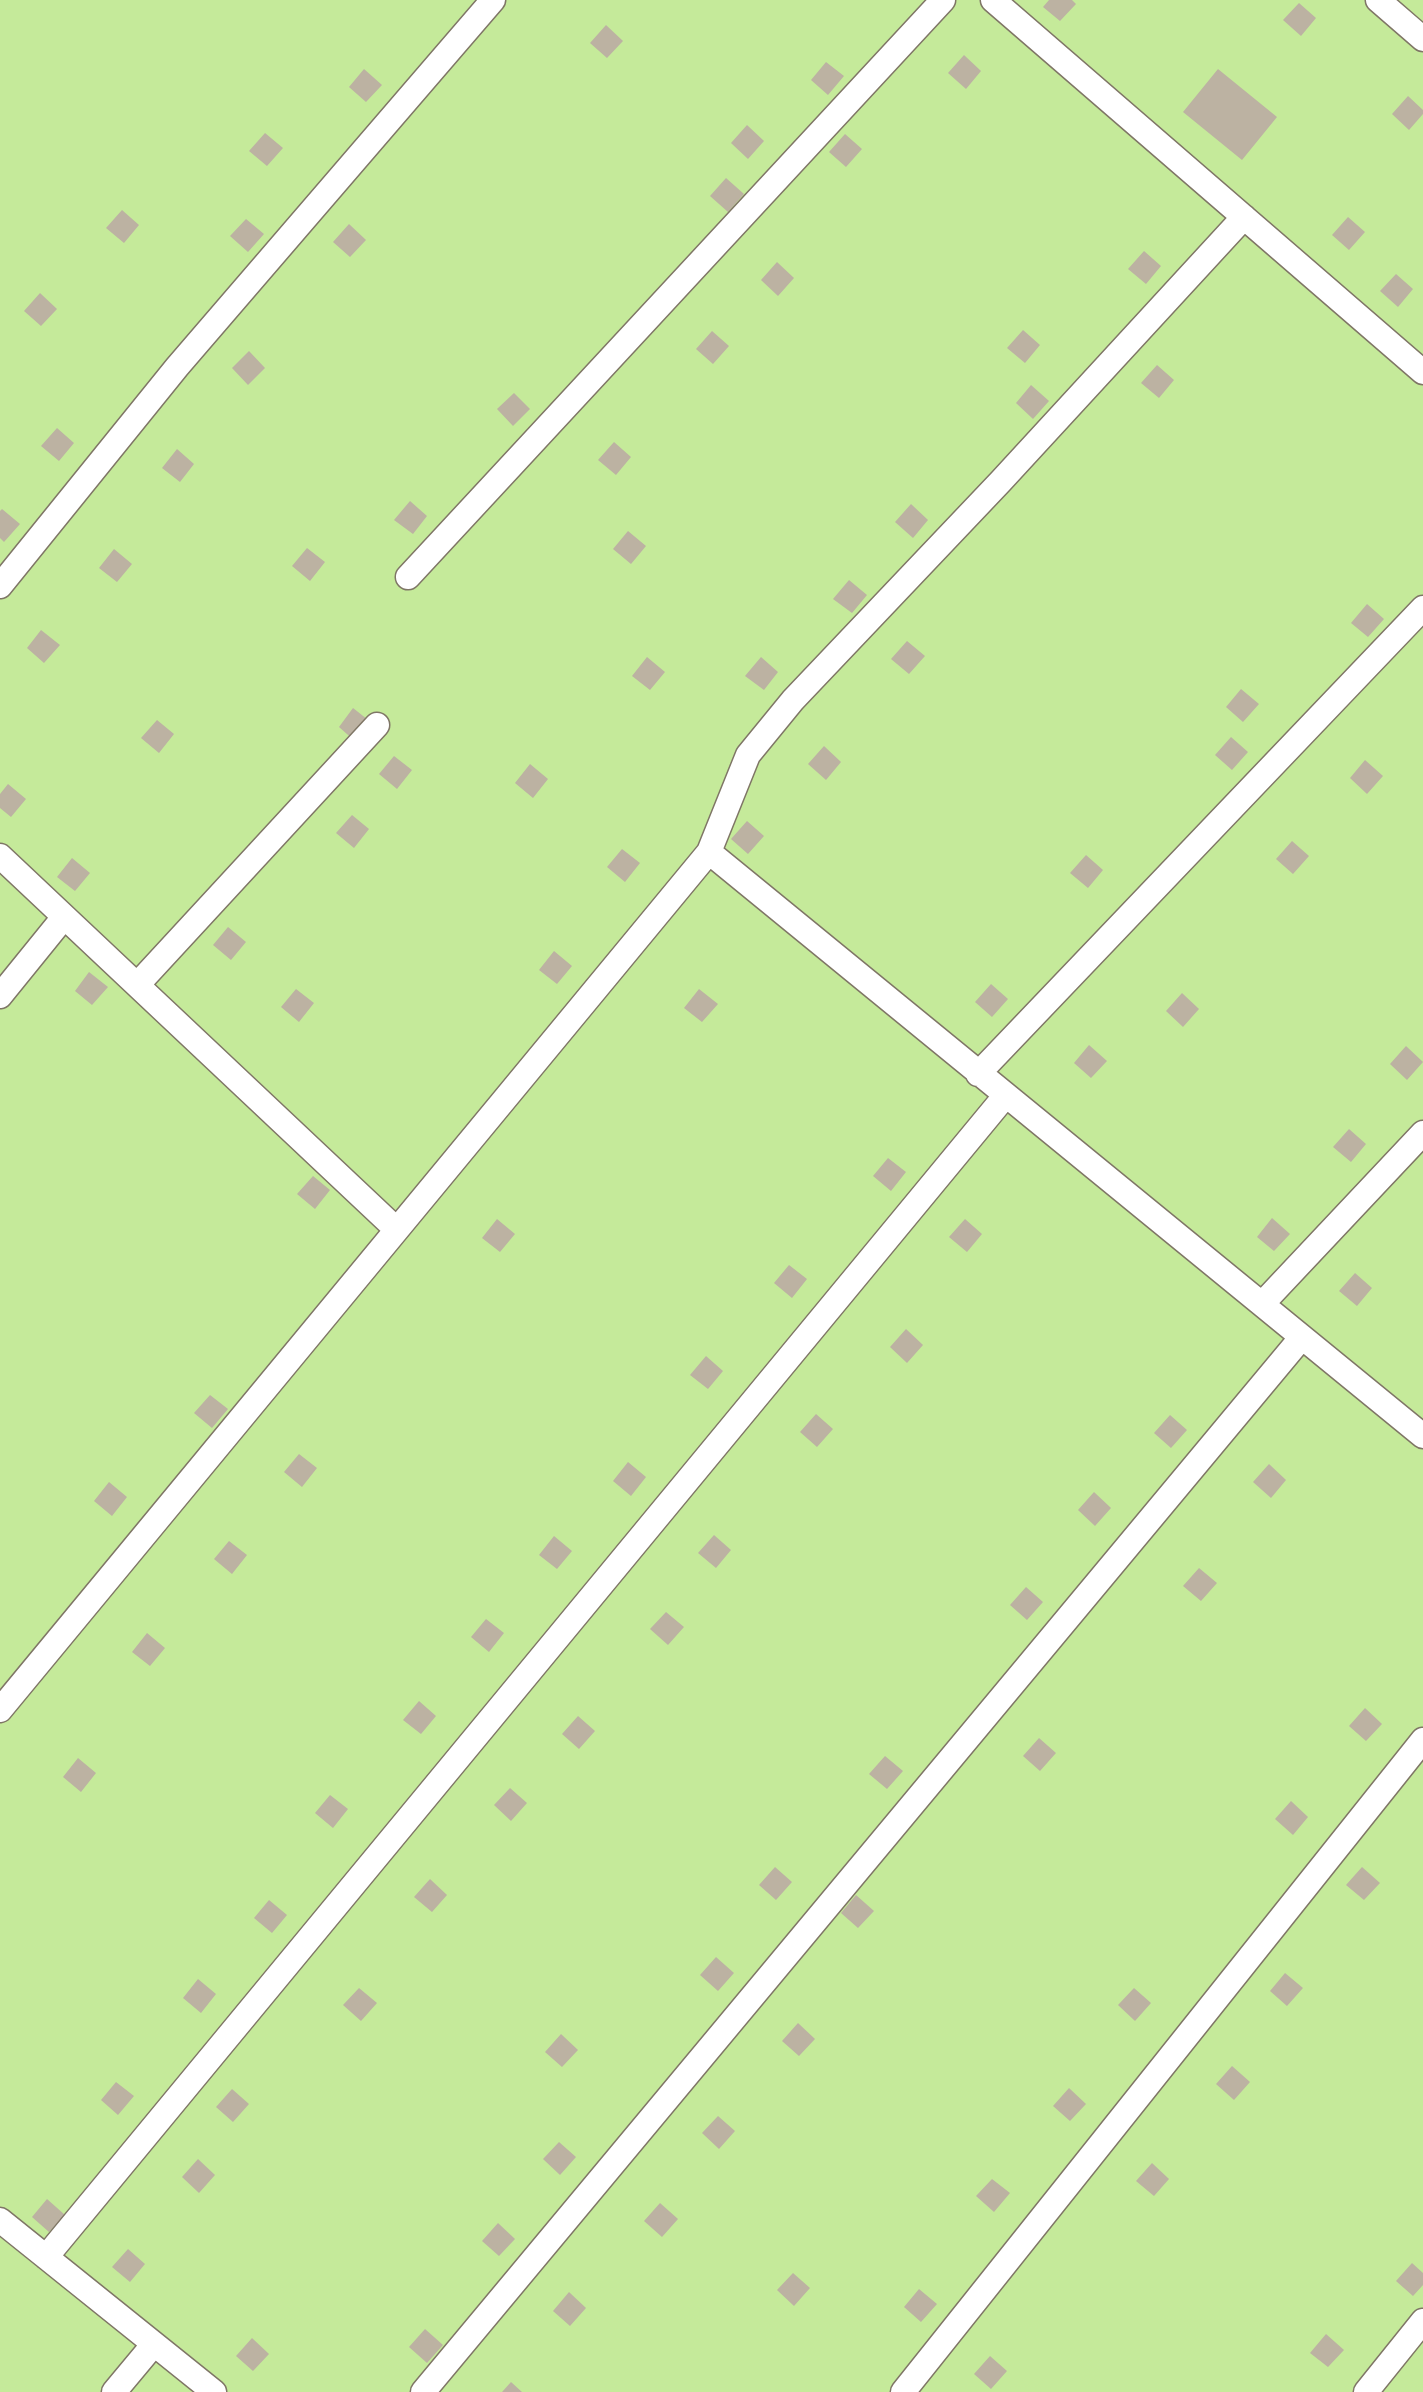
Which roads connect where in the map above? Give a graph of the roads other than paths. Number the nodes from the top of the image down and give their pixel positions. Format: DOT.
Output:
graph roads {
  1 [pos="493,0"];
  2 [pos="943,0"];
  3 [pos="993,0"];
  4 [pos="1378,0"];
  5 [pos="1423,39"];
  6 [pos="1244,217"];
  7 [pos="1423,372"];
  8 [pos="408,577"];
  9 [pos="0,586"];
  10 [pos="1423,609"];
  11 [pos="377,725"];
  12 [pos="709,852"];
  13 [pos="0,856"];
  14 [pos="64,917"];
  15 [pos="136,985"];
  16 [pos="0,996"];
  17 [pos="978,1074"];
  18 [pos="1006,1095"];
  19 [pos="1423,1132"];
  20 [pos="396,1229"];
  21 [pos="1262,1305"];
  22 [pos="1302,1337"];
  23 [pos="1423,1436"];
  24 [pos="0,1710"];
  25 [pos="1423,1740"];
  26 [pos="0,2220"];
  27 [pos="46,2257"];
  28 [pos="1423,2321"];
  29 [pos="154,2344"];
  30 [pos="114,2392"];
  31 [pos="214,2392"];
  32 [pos="423,2392"];
  33 [pos="903,2392"];
  34 [pos="1366,2392"];
  1 -- 9 [label="lane"];
  2 -- 8 [label="lane"];
  3 -- 6 [label="lane"];
  4 -- 5 [label="lane"];
  6 -- 7 [label="lane"];
  6 -- 12 [label="lane"];
  10 -- 17 [label="lane"];
  11 -- 15 [label="lane"];
  12 -- 17 [label="lane"];
  12 -- 20 [label="lane"];
  13 -- 14 [label="lane"];
  14 -- 15 [label="lane"];
  14 -- 16 [label="lane"];
  15 -- 20 [label="lane"];
  17 -- 18 [label="lane"];
  18 -- 21 [label="lane"];
  18 -- 27 [label="lane"];
  19 -- 21 [label="lane"];
  20 -- 24 [label="lane"];
  21 -- 22 [label="lane"];
  22 -- 23 [label="lane"];
  22 -- 32 [label="lane"];
  25 -- 33 [label="lane"];
  26 -- 27 [label="lane"];
  27 -- 29 [label="lane"];
  28 -- 34 [label="lane"];
  29 -- 30 [label="lane"];
  29 -- 31 [label="lane"];
}
